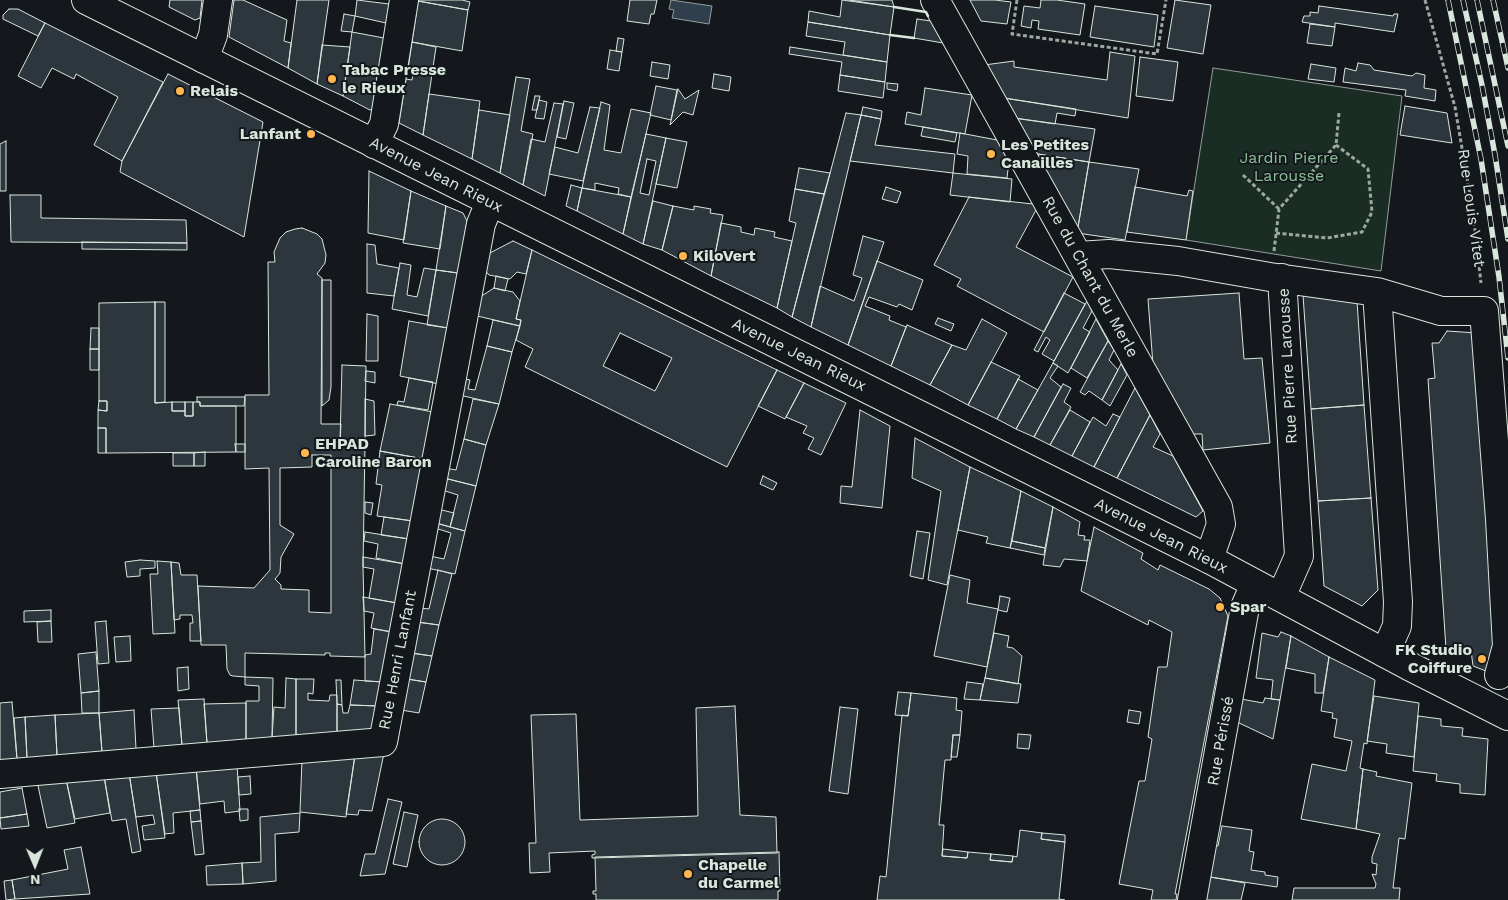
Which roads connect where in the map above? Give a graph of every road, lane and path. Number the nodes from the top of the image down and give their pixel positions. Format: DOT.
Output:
graph roads {
  1 [pos="86,0"];
  2 [pos="218,0"];
  3 [pos="404,0"];
  4 [pos="935,0"];
  5 [pos="1017,0"];
  6 [pos="1166,0"];
  7 [pos="1425,0"];
  8 [pos="204,59"];
  9 [pos="1339,113"];
  10 [pos="374,144"];
  11 [pos="1336,145"];
  12 [pos="1243,175"];
  13 [pos="490,202"];
  14 [pos="1279,209"];
  15 [pos="1276,233"];
  16 [pos="1078,256"];
  17 [pos="1276,278"];
  18 [pos="1377,292"];
  19 [pos="1484,311"];
  20 [pos="1209,559"];
  21 [pos="1255,584"];
  22 [pos="1281,597"];
  23 [pos="1385,653"];
  24 [pos="1499,675"];
  25 [pos="1502,713"];
  26 [pos="0,774"];
  27 [pos="1192,900"];
  1 -- 8 [label="street, Avenue Jean Rieux"];
  2 -- 8 [label="street"];
  3 -- 10 [label="street"];
  4 -- 16 [label="street, Rue du Chant du Merle"];
  5 -- 6 [label="path"];
  7 -- 19 [label="path, Rue Louis Vitet"];
  8 -- 10 [label="street, Avenue Jean Rieux"];
  9 -- 11 [label="path"];
  10 -- 13 [label="street, Avenue Jean Rieux"];
  11 -- 14 [label="path"];
  11 -- 15 [label="path"];
  12 -- 14 [label="path"];
  13 -- 20 [label="street, Avenue Jean Rieux"];
  13 -- 26 [label="street, Rue Henri Lanfant"];
  14 -- 15 [label="path"];
  15 -- 17 [label="path"];
  16 -- 17 [label="street, Rue Pierre Larousse"];
  16 -- 20 [label="street, Rue du Chant du Merle"];
  17 -- 18 [label="street"];
  17 -- 22 [label="street, Rue Pierre Larousse"];
  18 -- 19 [label="street"];
  18 -- 23 [label="street"];
  19 -- 24 [label="street"];
  20 -- 21 [label="street, Avenue Jean Rieux"];
  21 -- 22 [label="street, Avenue Jean Rieux"];
  21 -- 27 [label="street, Rue Périssé"];
  22 -- 23 [label="street, Avenue Jean Rieux"];
  23 -- 25 [label="street, Avenue Jean Rieux"];
}
